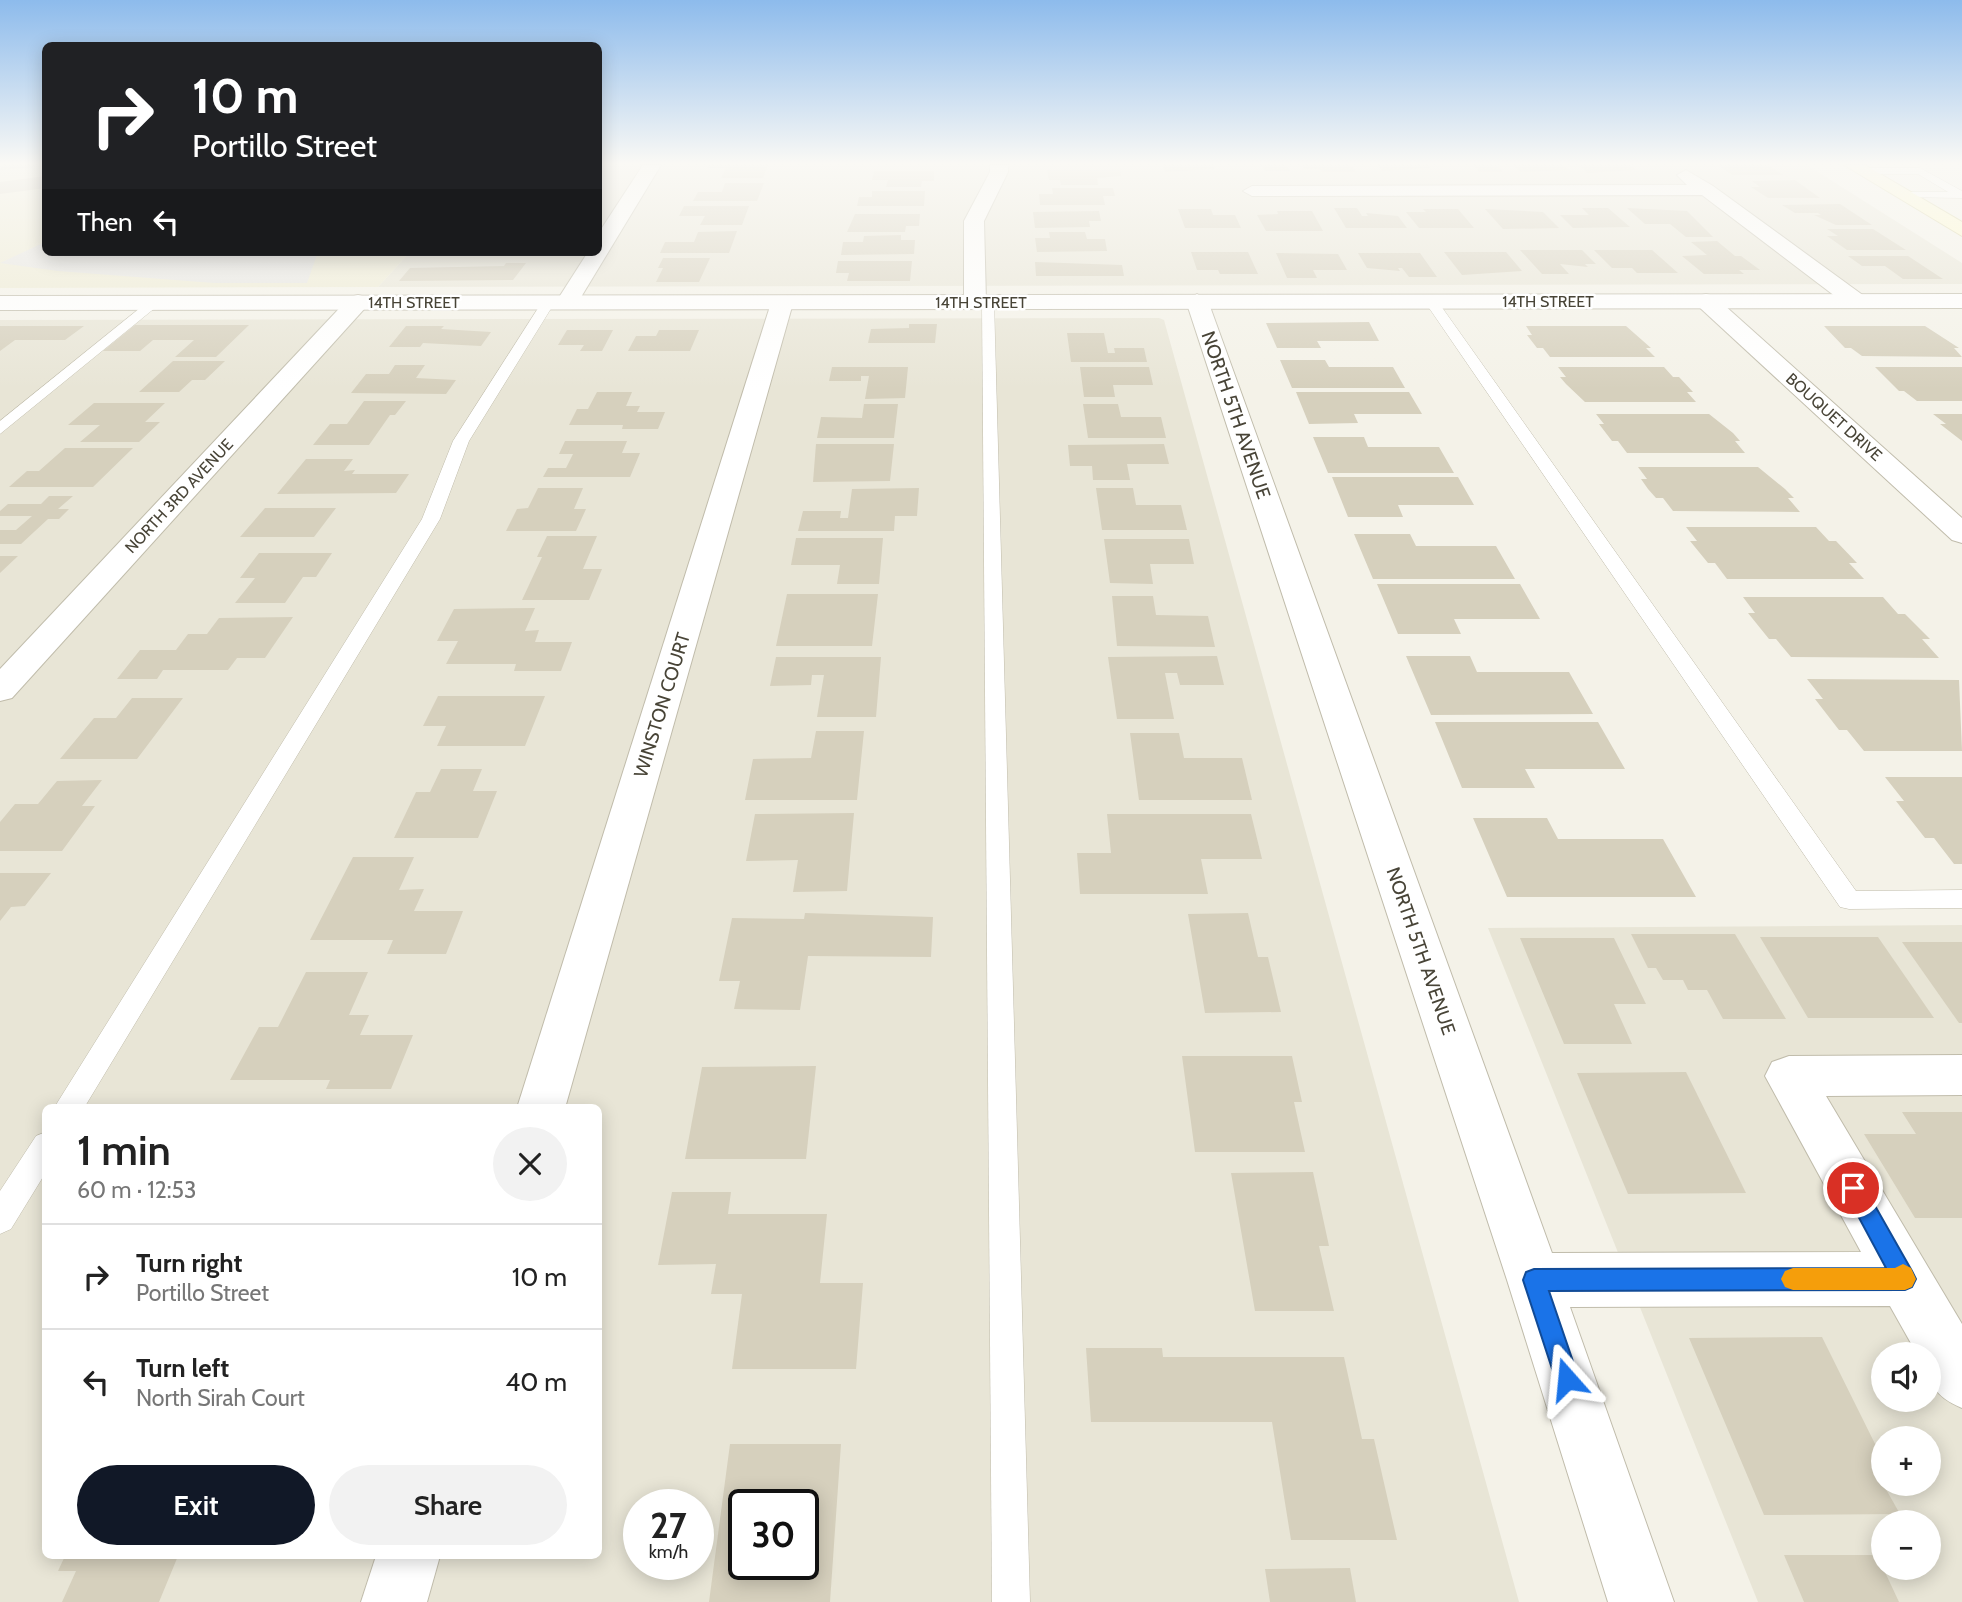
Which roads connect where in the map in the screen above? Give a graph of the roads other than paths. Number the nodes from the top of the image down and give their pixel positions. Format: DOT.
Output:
graph roads {
  1 [pos="976,240"];
  2 [pos="1774,240"];
  3 [pos="595,256"];
  4 [pos="1197,301"];
  5 [pos="1706,301"];
  6 [pos="1856,301"];
  7 [pos="1962,301"];
  8 [pos="358,302"];
  9 [pos="558,302"];
  10 [pos="982,302"];
  11 [pos="1431,302"];
  12 [pos="0,303"];
  13 [pos="155,303"];
  14 [pos="782,303"];
  15 [pos="0,429"];
  16 [pos="1962,534"];
  17 [pos="0,690"];
  18 [pos="1962,899"];
  19 [pos="1962,1075"];
  20 [pos="70,1104"];
  21 [pos="542,1104"];
  22 [pos="42,1151"];
  23 [pos="0,1219"];
  24 [pos="1905,1279"];
  25 [pos="1534,1280"];
  26 [pos="1962,1379"];
  27 [pos="407,1559"];
  28 [pos="394,1602"];
  29 [pos="1011,1602"];
  30 [pos="1641,1602"];
  1 -- 10 [label="street"];
  2 -- 6 [label="street"];
  3 -- 9 [label="street"];
  4 -- 10 [label="street, 14TH STREET"];
  4 -- 11 [label="street, 14TH STREET"];
  4 -- 25 [label="street, NORTH 5TH AVENUE"];
  5 -- 6 [label="street, 14TH STREET"];
  5 -- 11 [label="street, 14TH STREET"];
  5 -- 16 [label="street, BOUQUET DRIVE"];
  6 -- 7 [label="street, 14TH STREET"];
  8 -- 9 [label="street, 14TH STREET"];
  8 -- 13 [label="street, 14TH STREET"];
  8 -- 17 [label="street, NORTH 3RD AVENUE"];
  9 -- 14 [label="street, 14TH STREET"];
  9 -- 20 [label="lane"];
  10 -- 14 [label="street, 14TH STREET"];
  10 -- 29 [label="lane"];
  11 -- 18 [label="lane"];
  12 -- 13 [label="street, 14TH STREET"];
  13 -- 15 [label="lane"];
  14 -- 21 [label="street, WINSTON COURT"];
  19 -- 24 [label="street"];
  22 -- 23 [label="lane"];
  24 -- 25 [label="street"];
  24 -- 26 [label="street"];
  25 -- 30 [label="street, NORTH 5TH AVENUE"];
  27 -- 28 [label="street"];
}
